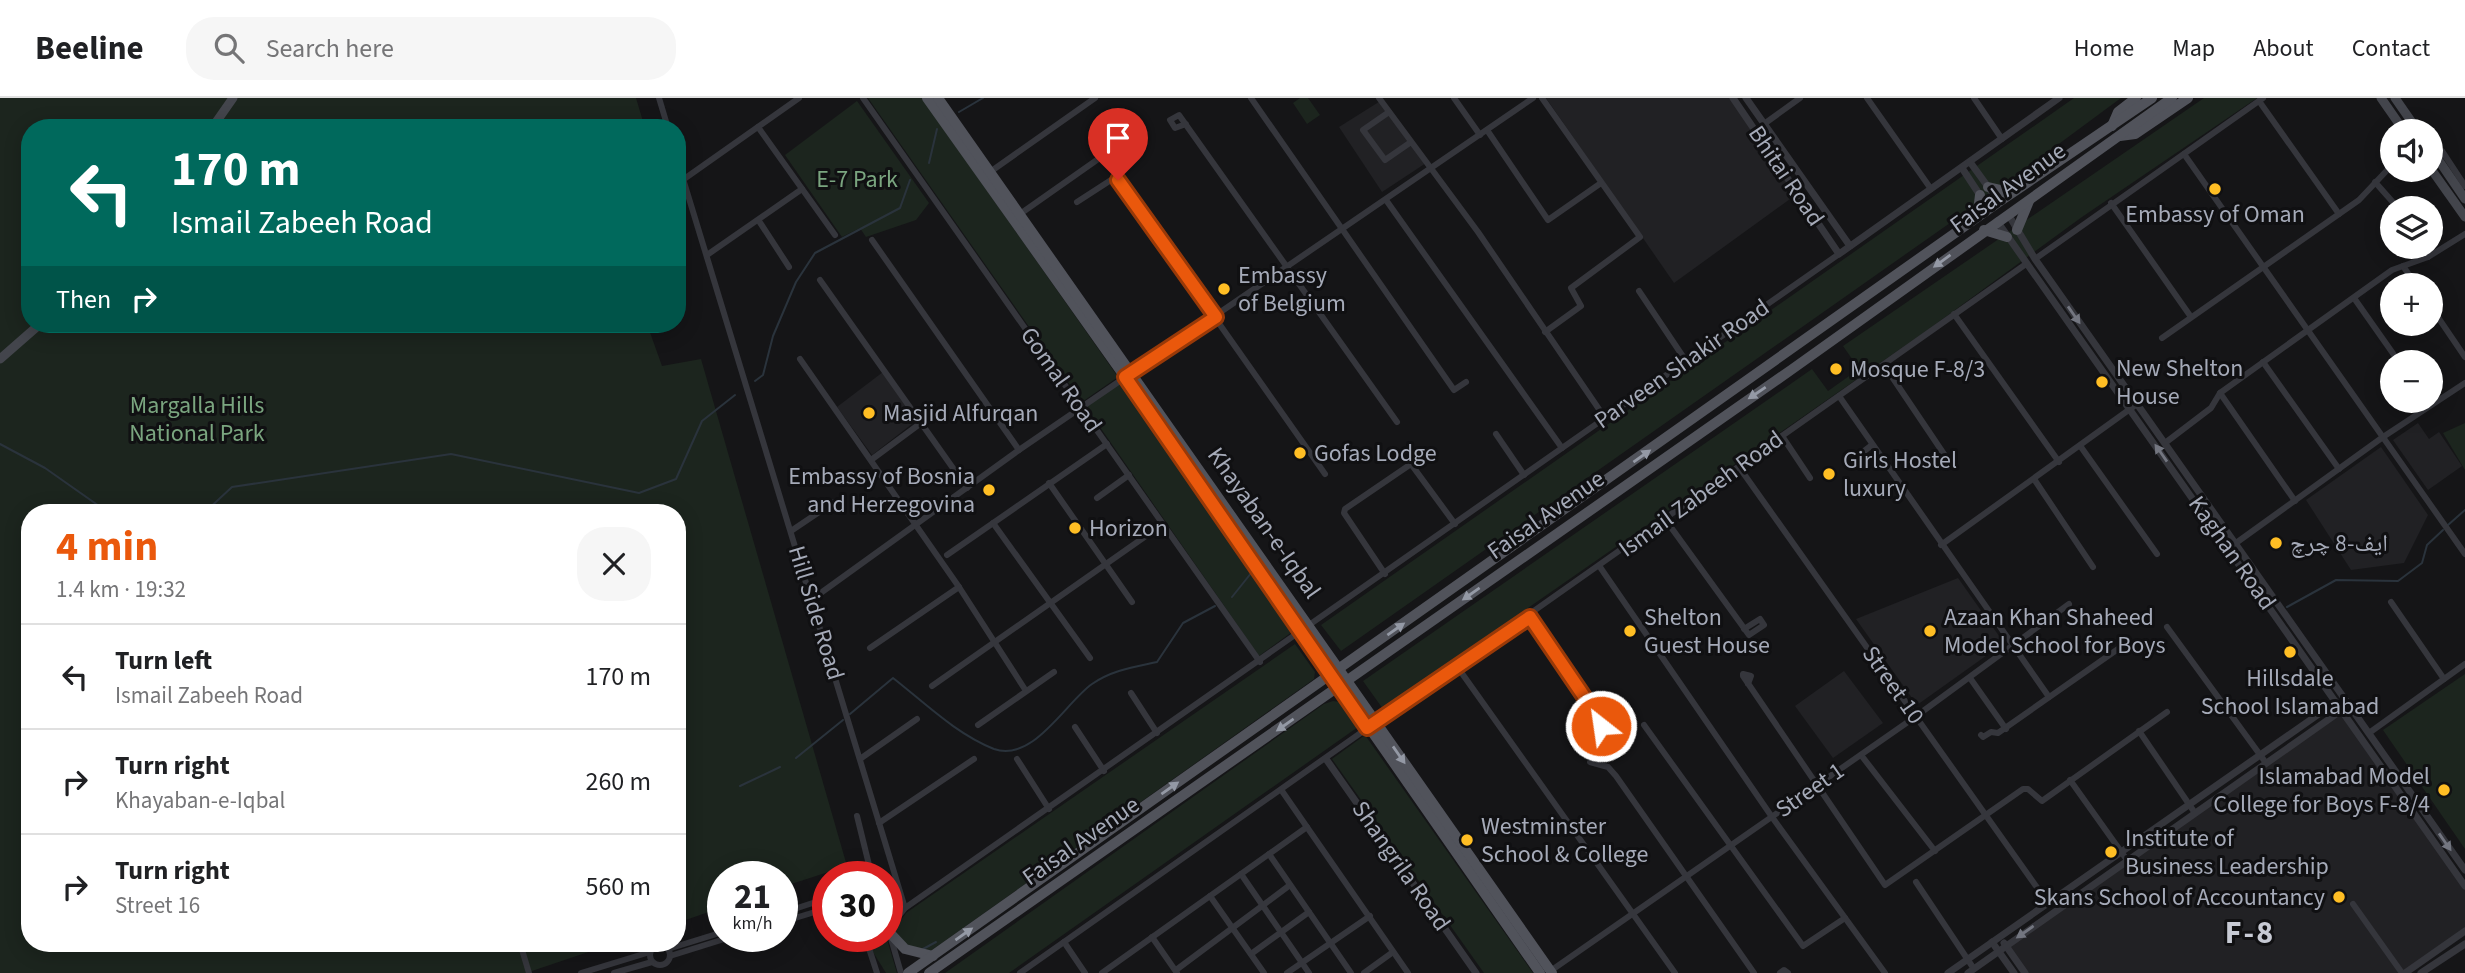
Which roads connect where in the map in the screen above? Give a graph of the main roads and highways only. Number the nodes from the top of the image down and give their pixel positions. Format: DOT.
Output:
graph roads {
  1 [pos="233,98"];
  2 [pos="927,98"];
  3 [pos="938,98"];
  4 [pos="2136,98"];
  5 [pos="2152,98"];
  6 [pos="2172,98"];
  7 [pos="2188,98"];
  8 [pos="2381,98"];
  9 [pos="2395,98"];
  10 [pos="218,119"];
  11 [pos="2396,119"];
  12 [pos="2410,119"];
  13 [pos="2112,127"];
  14 [pos="2118,136"];
  15 [pos="2068,155"];
  16 [pos="2075,165"];
  17 [pos="2443,166"];
  18 [pos="2440,182"];
  19 [pos="2022,187"];
  20 [pos="2031,198"];
  21 [pos="2465,199"];
  22 [pos="2465,217"];
  23 [pos="1971,223"];
  24 [pos="1984,230"];
  25 [pos="2017,230"];
  26 [pos="2007,237"];
  27 [pos="30,333"];
  28 [pos="1799,345"];
  29 [pos="1781,358"];
  30 [pos="1808,358"];
  31 [pos="0,359"];
  32 [pos="1791,370"];
  33 [pos="1129,374"];
  34 [pos="1320,651"];
  35 [pos="1363,651"];
  36 [pos="1370,664"];
  37 [pos="1334,672"];
  38 [pos="1342,684"];
  39 [pos="1312,688"];
  40 [pos="1322,699"];
  41 [pos="1353,700"];
  42 [pos="903,947"];
  43 [pos="933,956"];
  44 [pos="950,958"];
  45 [pos="1547,972"];
  46 [pos="908,973"];
  47 [pos="929,973"];
  48 [pos="939,973"];
  1 -- 10 [label="main road"];
  2 -- 33 [label="main road, Khayaban-e-Iqbal"];
  3 -- 33 [label="main road, Khayaban-e-Iqbal"];
  4 -- 13 [label="main road, Faisal Avenue"];
  5 -- 13 [label="main road"];
  6 -- 14 [label="main road"];
  7 -- 14 [label="main road, Faisal Avenue"];
  8 -- 11 [label="main road"];
  9 -- 12 [label="main road"];
  13 -- 15 [label="main road, Faisal Avenue"];
  14 -- 16 [label="main road, Faisal Avenue"];
  15 -- 16 [label="main road"];
  15 -- 19 [label="main road, Faisal Avenue"];
  16 -- 20 [label="main road, Faisal Avenue"];
  17 -- 21 [label="main road"];
  18 -- 22 [label="main road"];
  19 -- 23 [label="main road, Faisal Avenue"];
  19 -- 23 [label="main road"];
  20 -- 24 [label="main road, Faisal Avenue"];
  20 -- 25 [label="main road"];
  23 -- 28 [label="main road, Faisal Avenue"];
  24 -- 26 [label="main road"];
  24 -- 30 [label="main road, Faisal Avenue, one-way"];
  27 -- 31 [label="main road"];
  28 -- 29 [label="main road, Faisal Avenue"];
  28 -- 30 [label="main road"];
  29 -- 32 [label="main road"];
  35 -- 29 [label="main road, Faisal Avenue, one-way"];
  30 -- 32 [label="main road, Faisal Avenue"];
  32 -- 36 [label="main road, Faisal Avenue, one-way"];
  33 -- 34 [label="main road, Khayaban-e-Iqbal"];
  34 -- 35 [label="main road"];
  34 -- 37 [label="main road, Khayaban-e-Iqbal"];
  34 -- 39 [label="main road"];
  35 -- 37 [label="main road, Faisal Avenue"];
  36 -- 38 [label="main road, Faisal Avenue"];
  36 -- 41 [label="main road"];
  37 -- 38 [label="main road, Khayaban-e-Iqbal"];
  37 -- 39 [label="main road, Faisal Avenue"];
  38 -- 40 [label="main road, Faisal Avenue"];
  38 -- 41 [label="main road, Khayaban-e-Iqbal"];
  43 -- 39 [label="main road, Faisal Avenue, one-way"];
  40 -- 41 [label="main road"];
  40 -- 44 [label="main road, Faisal Avenue, one-way"];
  41 -- 45 [label="main road, Khayaban-e-Iqbal"];
  42 -- 43 [label="main road"];
  43 -- 46 [label="main road, Faisal Avenue"];
  44 -- 47 [label="main road, Faisal Avenue"];
  44 -- 48 [label="main road"];
}
